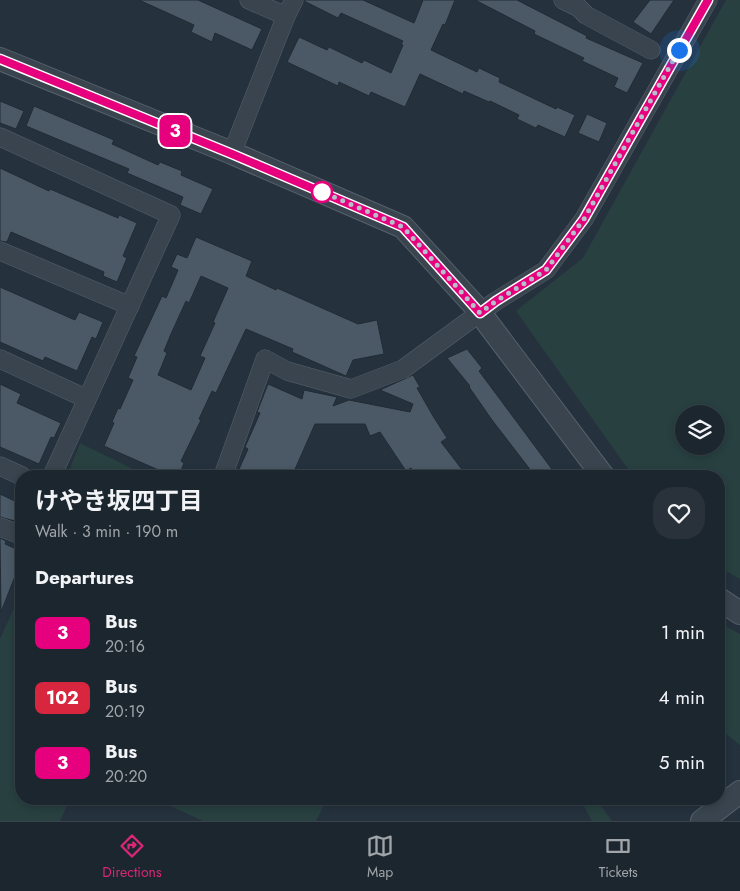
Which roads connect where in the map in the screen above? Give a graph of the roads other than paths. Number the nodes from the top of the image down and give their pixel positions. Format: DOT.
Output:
graph roads {
  1 [pos="249,0"];
  2 [pos="294,0"];
  3 [pos="563,0"];
  4 [pos="708,0"];
  5 [pos="286,16"];
  6 [pos="651,50"];
  7 [pos="0,59"];
  8 [pos="0,137"];
  9 [pos="232,154"];
  10 [pos="0,251"];
  11 [pos="130,306"];
  12 [pos="480,313"];
  13 [pos="0,359"];
  14 [pos="87,399"];
  15 [pos="0,466"];
  16 [pos="55,470"];
  17 [pos="225,470"];
  18 [pos="598,470"];
  19 [pos="15,473"];
  20 [pos="0,527"];
  21 [pos="15,533"];
  22 [pos="725,603"];
  23 [pos="740,613"];
  24 [pos="740,792"];
  25 [pos="725,803"];
  26 [pos="723,805"];
  27 [pos="702,821"];
  1 -- 5 [label="street"];
  2 -- 5 [label="street"];
  3 -- 6 [label="street"];
  4 -- 12 [label="street"];
  5 -- 9 [label="street"];
  7 -- 9 [label="street"];
  8 -- 11 [label="street"];
  9 -- 12 [label="street"];
  10 -- 11 [label="street"];
  11 -- 14 [label="street"];
  12 -- 17 [label="street"];
  12 -- 18 [label="street"];
  13 -- 14 [label="street"];
  14 -- 16 [label="street"];
  15 -- 19 [label="street"];
  20 -- 21 [label="street"];
  22 -- 23 [label="street"];
  24 -- 25 [label="street"];
  26 -- 27 [label="street"];
}
